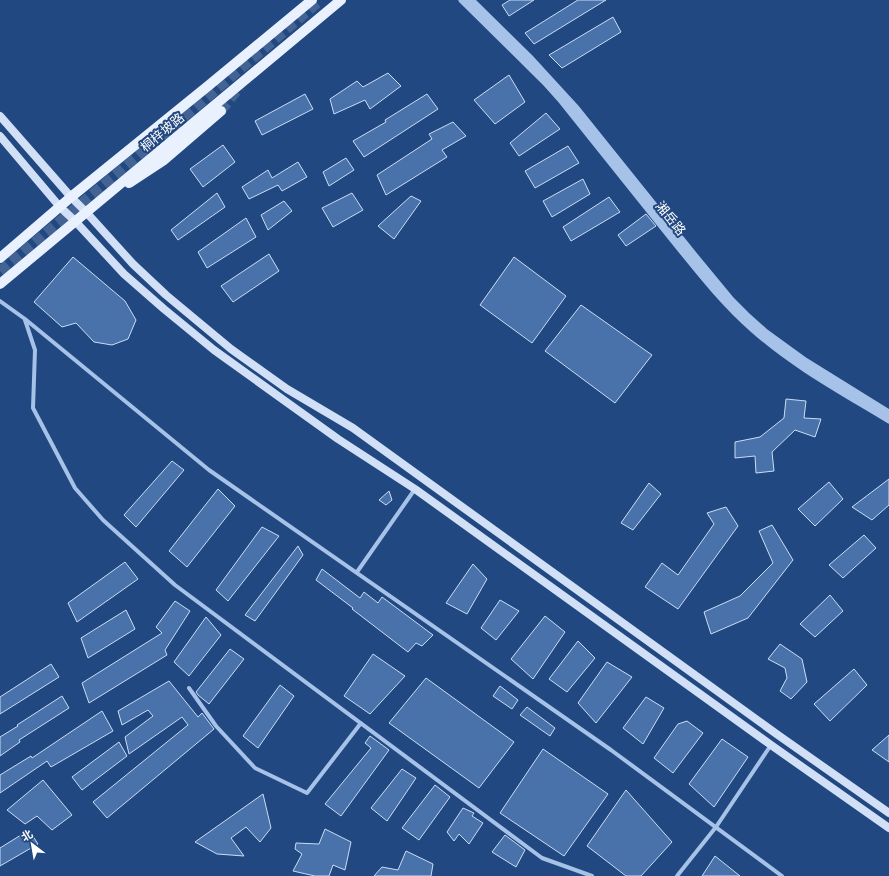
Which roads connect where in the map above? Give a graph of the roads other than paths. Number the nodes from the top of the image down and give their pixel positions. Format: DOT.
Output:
graph roads {
  1 [pos="312,0"];
  2 [pos="341,0"];
  3 [pos="462,0"];
  4 [pos="471,0"];
  5 [pos="222,111"];
  6 [pos="0,116"];
  7 [pos="0,136"];
  8 [pos="70,197"];
  9 [pos="60,207"];
  10 [pos="86,212"];
  11 [pos="75,221"];
  12 [pos="0,258"];
  13 [pos="0,284"];
  14 [pos="0,300"];
  15 [pos="25,319"];
  16 [pos="889,413"];
  17 [pos="889,420"];
  18 [pos="415,489"];
  19 [pos="357,572"];
  20 [pos="188,688"];
  21 [pos="361,724"];
  22 [pos="771,745"];
  23 [pos="889,812"];
  24 [pos="716,827"];
  25 [pos="889,828"];
  26 [pos="592,876"];
  27 [pos="677,876"];
  28 [pos="782,876"];
  1 -- 8 [label="main road, 桐梓坡路"];
  2 -- 10 [label="main road, 桐梓坡路"];
  3 -- 17 [label="street, 湘岳路"];
  4 -- 16 [label="street, 湘岳路"];
  5 -- 10 [label="main road"];
  6 -- 8 [label="main road"];
  7 -- 9 [label="main road"];
  8 -- 9 [label="main road, 桐梓坡路"];
  8 -- 10 [label="main road"];
  9 -- 11 [label="main road"];
  9 -- 12 [label="main road, 桐梓坡路"];
  10 -- 11 [label="main road, 桐梓坡路"];
  10 -- 23 [label="main road"];
  11 -- 13 [label="main road, 桐梓坡路"];
  11 -- 18 [label="main road"];
  14 -- 15 [label="street"];
  15 -- 19 [label="street"];
  15 -- 21 [label="street"];
  18 -- 19 [label="street"];
  18 -- 22 [label="main road"];
  19 -- 24 [label="street"];
  20 -- 21 [label="street"];
  21 -- 26 [label="street"];
  22 -- 24 [label="street"];
  22 -- 25 [label="main road"];
  24 -- 27 [label="street"];
  24 -- 28 [label="street"];
}
